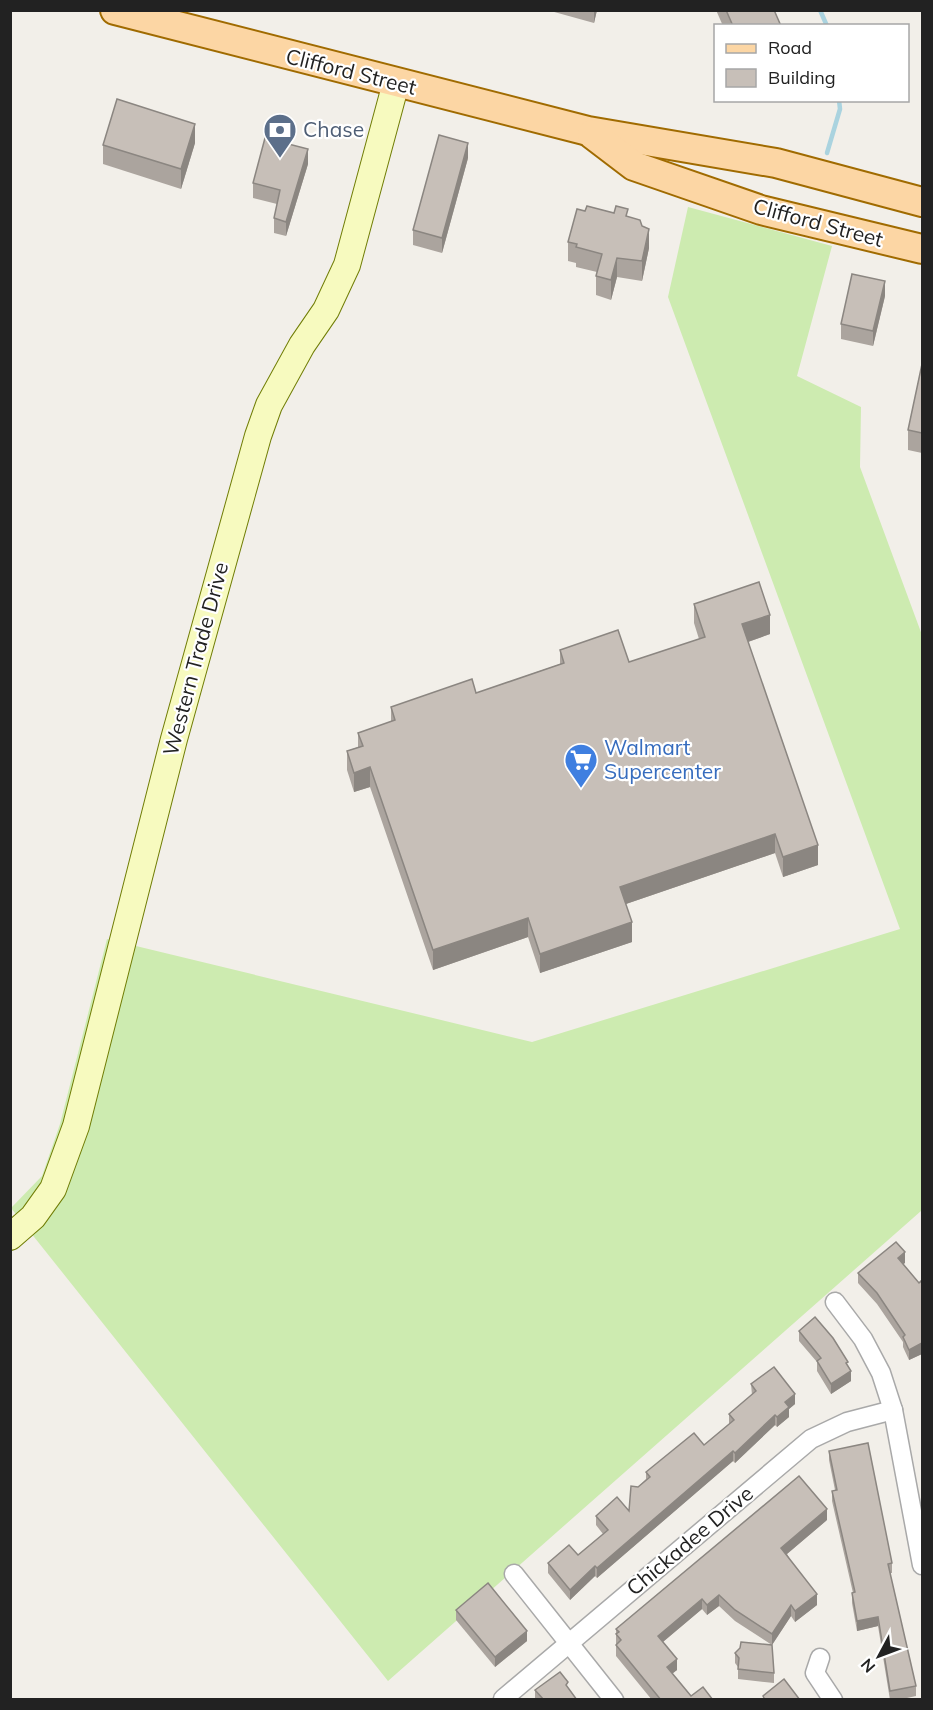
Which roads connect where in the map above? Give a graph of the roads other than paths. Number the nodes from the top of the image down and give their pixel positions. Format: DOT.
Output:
graph roads {
  1 [pos="115,10"];
  2 [pos="396,83"];
  3 [pos="588,131"];
  4 [pos="922,202"];
  5 [pos="922,249"];
  6 [pos="10,1237"];
  7 [pos="835,1302"];
  8 [pos="893,1410"];
  9 [pos="922,1565"];
  10 [pos="514,1574"];
  11 [pos="569,1642"];
  12 [pos="820,1658"];
  13 [pos="502,1699"];
  14 [pos="614,1700"];
  15 [pos="834,1700"];
  1 -- 2 [label="main road, Clifford Street"];
  2 -- 3 [label="main road, Clifford Street"];
  2 -- 6 [label="street, Western Trade Drive"];
  3 -- 4 [label="main road, Clifford Street"];
  3 -- 5 [label="main road, Clifford Street"];
  7 -- 8 [label="street"];
  8 -- 9 [label="street"];
  8 -- 11 [label="street, Chickadee Drive"];
  10 -- 11 [label="street"];
  11 -- 13 [label="street, Chickadee Drive"];
  11 -- 14 [label="street"];
  12 -- 15 [label="street"];
}
